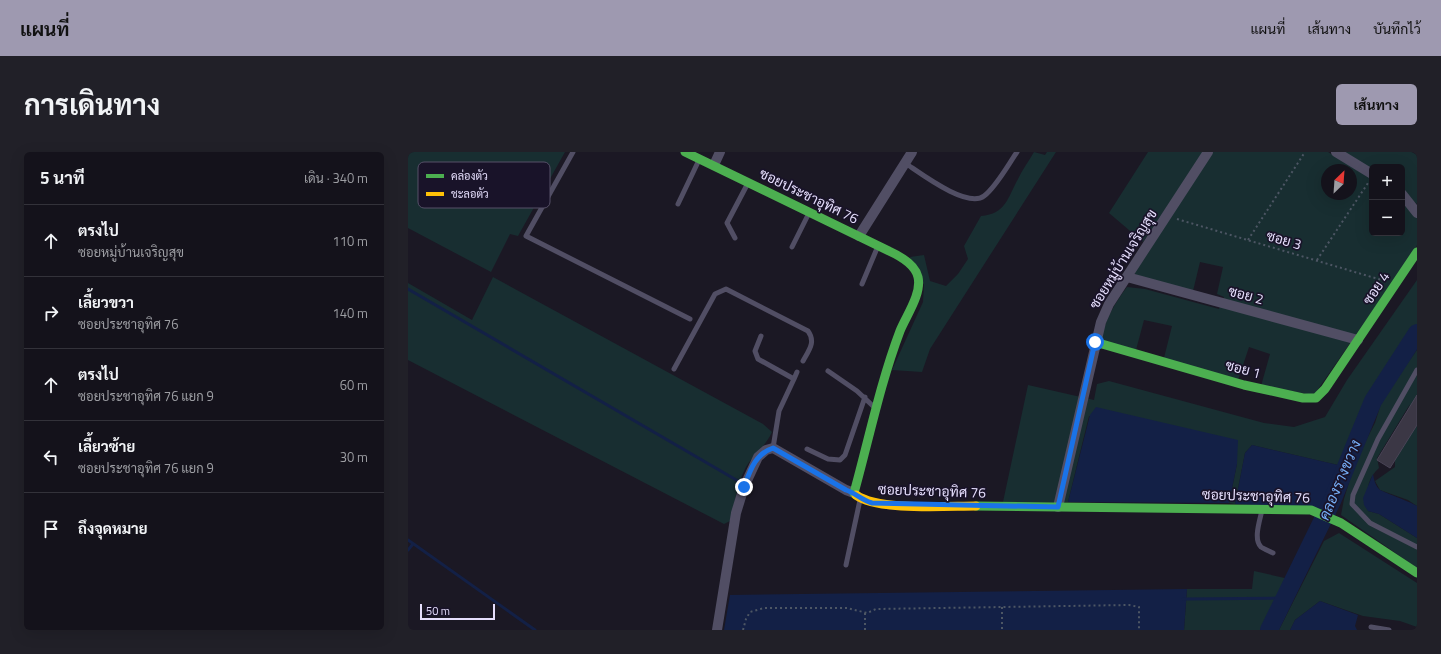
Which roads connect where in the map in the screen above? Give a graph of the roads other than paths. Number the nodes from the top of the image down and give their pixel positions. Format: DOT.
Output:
graph roads {
  1 [pos="573,152"];
  2 [pos="685,152"];
  3 [pos="720,152"];
  4 [pos="912,152"];
  5 [pos="1017,152"];
  6 [pos="1208,152"];
  7 [pos="1336,152"];
  8 [pos="700,159"];
  9 [pos="905,163"];
  10 [pos="714,165"];
  11 [pos="1369,177"];
  12 [pos="749,182"];
  13 [pos="550,193"];
  14 [pos="1405,198"];
  15 [pos="678,204"];
  16 [pos="542,208"];
  17 [pos="810,212"];
  18 [pos="1417,213"];
  19 [pos="859,236"];
  20 [pos="735,238"];
  21 [pos="878,245"];
  22 [pos="792,247"];
  23 [pos="1417,252"];
  24 [pos="1127,277"];
  25 [pos="862,284"];
  26 [pos="690,319"];
  27 [pos="761,336"];
  28 [pos="1358,340"];
  29 [pos="1095,342"];
  30 [pos="803,361"];
  31 [pos="674,369"];
  32 [pos="1417,370"];
  33 [pos="828,371"];
  34 [pos="797,372"];
  35 [pos="794,379"];
  36 [pos="865,397"];
  37 [pos="876,410"];
  38 [pos="773,448"];
  39 [pos="807,449"];
  40 [pos="857,496"];
  41 [pos="1058,507"];
  42 [pos="1262,508"];
  43 [pos="1417,547"];
  44 [pos="1273,553"];
  45 [pos="846,565"];
  46 [pos="1417,573"];
  47 [pos="1371,627"];
  48 [pos="717,630"];
  49 [pos="1389,630"];
  1 -- 13 [label="lane"];
  2 -- 8 [label="street, ซอยประชาอุทิศ 76"];
  3 -- 10 [label="street"];
  4 -- 9 [label="street"];
  5 -- 9 [label="lane"];
  6 -- 24 [label="street, ซอยหมู่บ้านเจริญสุข"];
  7 -- 11 [label="street"];
  8 -- 10 [label="street, ซอยประชาอุทิศ 76"];
  8 -- 15 [label="lane"];
  9 -- 19 [label="street"];
  10 -- 12 [label="street, ซอยประชาอุทิศ 76"];
  12 -- 17 [label="street, ซอยประชาอุทิศ 76"];
  12 -- 20 [label="lane"];
  14 -- 18 [label="street"];
  16 -- 26 [label="lane"];
  17 -- 19 [label="street, ซอยประชาอุทิศ 76"];
  17 -- 22 [label="lane"];
  19 -- 21 [label="street, ซอยประชาอุทิศ 76"];
  21 -- 25 [label="lane"];
  21 -- 37 [label="street, ซอยประชาอุทิศ 76"];
  23 -- 28 [label="street, ซอย 4"];
  24 -- 28 [label="street, ซอย 2"];
  24 -- 29 [label="street, ซอยหมู่บ้านเจริญสุข"];
  27 -- 35 [label="lane"];
  28 -- 29 [label="street, ซอย 1"];
  29 -- 41 [label="street, ซอยหมู่บ้านเจริญสุข"];
  30 -- 31 [label="lane"];
  32 -- 43 [label="lane"];
  33 -- 36 [label="lane"];
  34 -- 35 [label="lane"];
  35 -- 38 [label="lane"];
  36 -- 37 [label="lane"];
  36 -- 39 [label="lane"];
  37 -- 40 [label="street, ซอยประชาอุทิศ 76"];
  38 -- 40 [label="street"];
  38 -- 48 [label="street"];
  40 -- 41 [label="street, ซอยประชาอุทิศ 76"];
  40 -- 45 [label="lane"];
  41 -- 42 [label="street, ซอยประชาอุทิศ 76"];
  42 -- 44 [label="lane"];
  42 -- 46 [label="street, ซอยประชาอุทิศ 76"];
  47 -- 49 [label="lane"];
}
